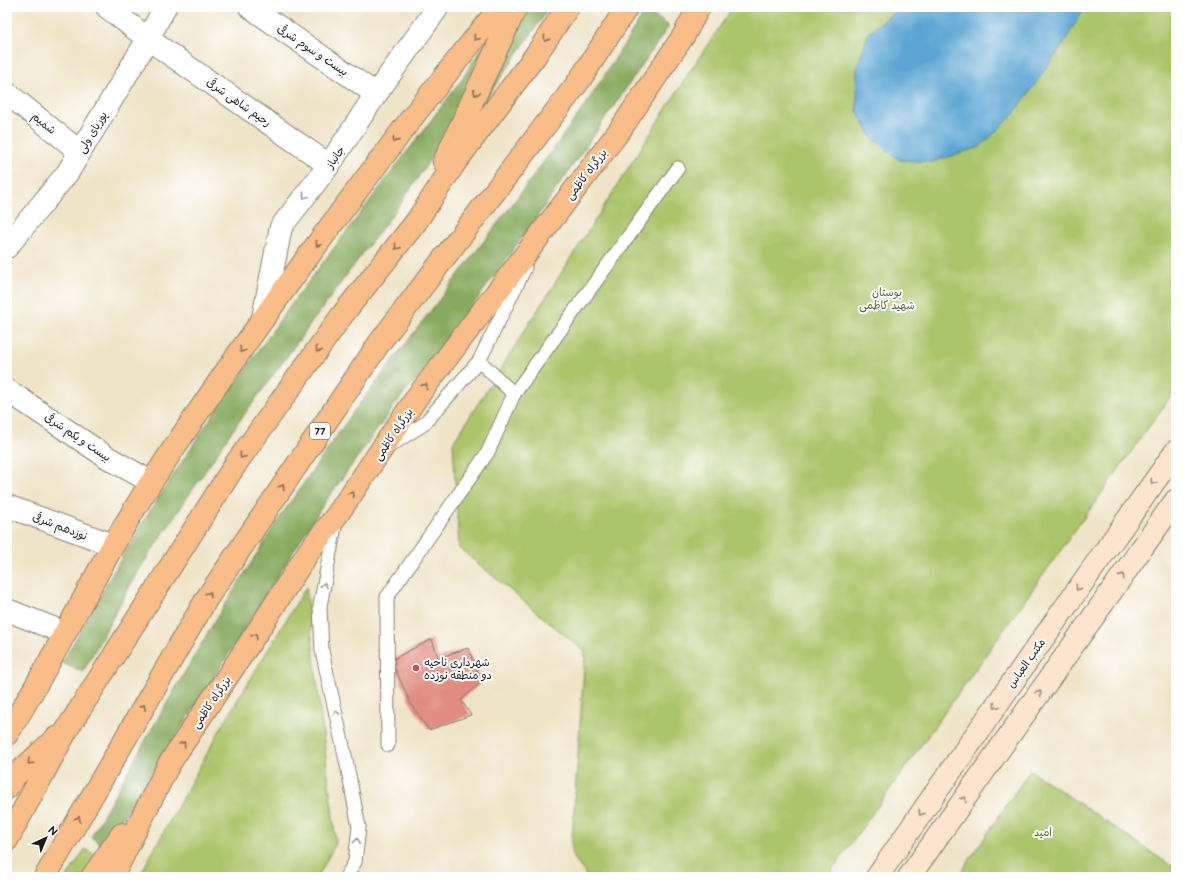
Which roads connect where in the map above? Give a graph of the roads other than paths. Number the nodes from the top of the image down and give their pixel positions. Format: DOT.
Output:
graph roads {
  1 [pos="107,7"];
  2 [pos="165,7"];
  3 [pos="250,7"];
  4 [pos="438,7"];
  5 [pos="500,7"];
  6 [pos="516,7"];
  7 [pos="568,7"];
  8 [pos="627,7"];
  9 [pos="699,7"];
  10 [pos="148,39"];
  11 [pos="7,93"];
  12 [pos="376,94"];
  13 [pos="80,152"];
  14 [pos="329,166"];
  15 [pos="678,168"];
  16 [pos="416,222"];
  17 [pos="544,229"];
  18 [pos="8,245"];
  19 [pos="263,318"];
  20 [pos="479,361"];
  21 [pos="7,390"];
  22 [pos="514,394"];
  23 [pos="1176,451"];
  24 [pos="380,452"];
  25 [pos="151,482"];
  26 [pos="1176,500"];
  27 [pos="7,506"];
  28 [pos="337,515"];
  29 [pos="113,545"];
  30 [pos="7,610"];
  31 [pos="65,633"];
  32 [pos="9,726"];
  33 [pos="69,726"];
  34 [pos="388,745"];
  35 [pos="169,764"];
  36 [pos="7,788"];
  37 [pos="7,840"];
  38 [pos="45,877"];
  39 [pos="92,877"];
  40 [pos="112,877"];
  41 [pos="346,877"];
  42 [pos="877,877"];
  43 [pos="909,877"];
  1 -- 10 [label="street, رحیم شاهی شرقی"];
  2 -- 10 [label="street, پوریای ولی"];
  3 -- 12 [label="street, بیست و سوم شرقی"];
  4 -- 12 [label="street, جانباز"];
  5 -- 19 [label="highway, one-way"];
  6 -- 16 [label="highway, one-way"];
  7 -- 16 [label="highway, one-way"];
  38 -- 8 [label="highway, 77, one-way"];
  9 -- 17 [label="highway, بزرگراه کاظمی"];
  10 -- 13 [label="street, پوریای ولی"];
  10 -- 14 [label="street, رحیم شاهی شرقی"];
  11 -- 13 [label="street, شمیم"];
  12 -- 14 [label="street, جانباز"];
  13 -- 18 [label="street, پوریای ولی"];
  14 -- 19 [label="street, جانباز, one-way"];
  15 -- 22 [label="lane"];
  16 -- 33 [label="highway, one-way"];
  17 -- 20 [label="lane"];
  24 -- 17 [label="highway, بزرگراه کاظمی, one-way"];
  19 -- 25 [label="highway, one-way"];
  20 -- 22 [label="lane"];
  20 -- 24 [label="lane"];
  21 -- 25 [label="street, بیست و یکم شرقی"];
  22 -- 34 [label="lane"];
  23 -- 42 [label="main road, مکتب العباس, one-way"];
  28 -- 24 [label="highway, بزرگراه کاظمی, one-way"];
  25 -- 29 [label="highway"];
  43 -- 26 [label="main road, one-way"];
  27 -- 29 [label="street, نوزدهم شرقی"];
  35 -- 28 [label="highway, بزرگراه کاظمی, one-way"];
  41 -- 28 [label="lane, one-way"];
  29 -- 31 [label="highway"];
  30 -- 31 [label="street"];
  31 -- 32 [label="highway"];
  33 -- 36 [label="highway, one-way"];
  33 -- 37 [label="highway"];
  35 -- 39 [label="highway"];
  35 -- 40 [label="highway, بزرگراه کاظمی"];
}
